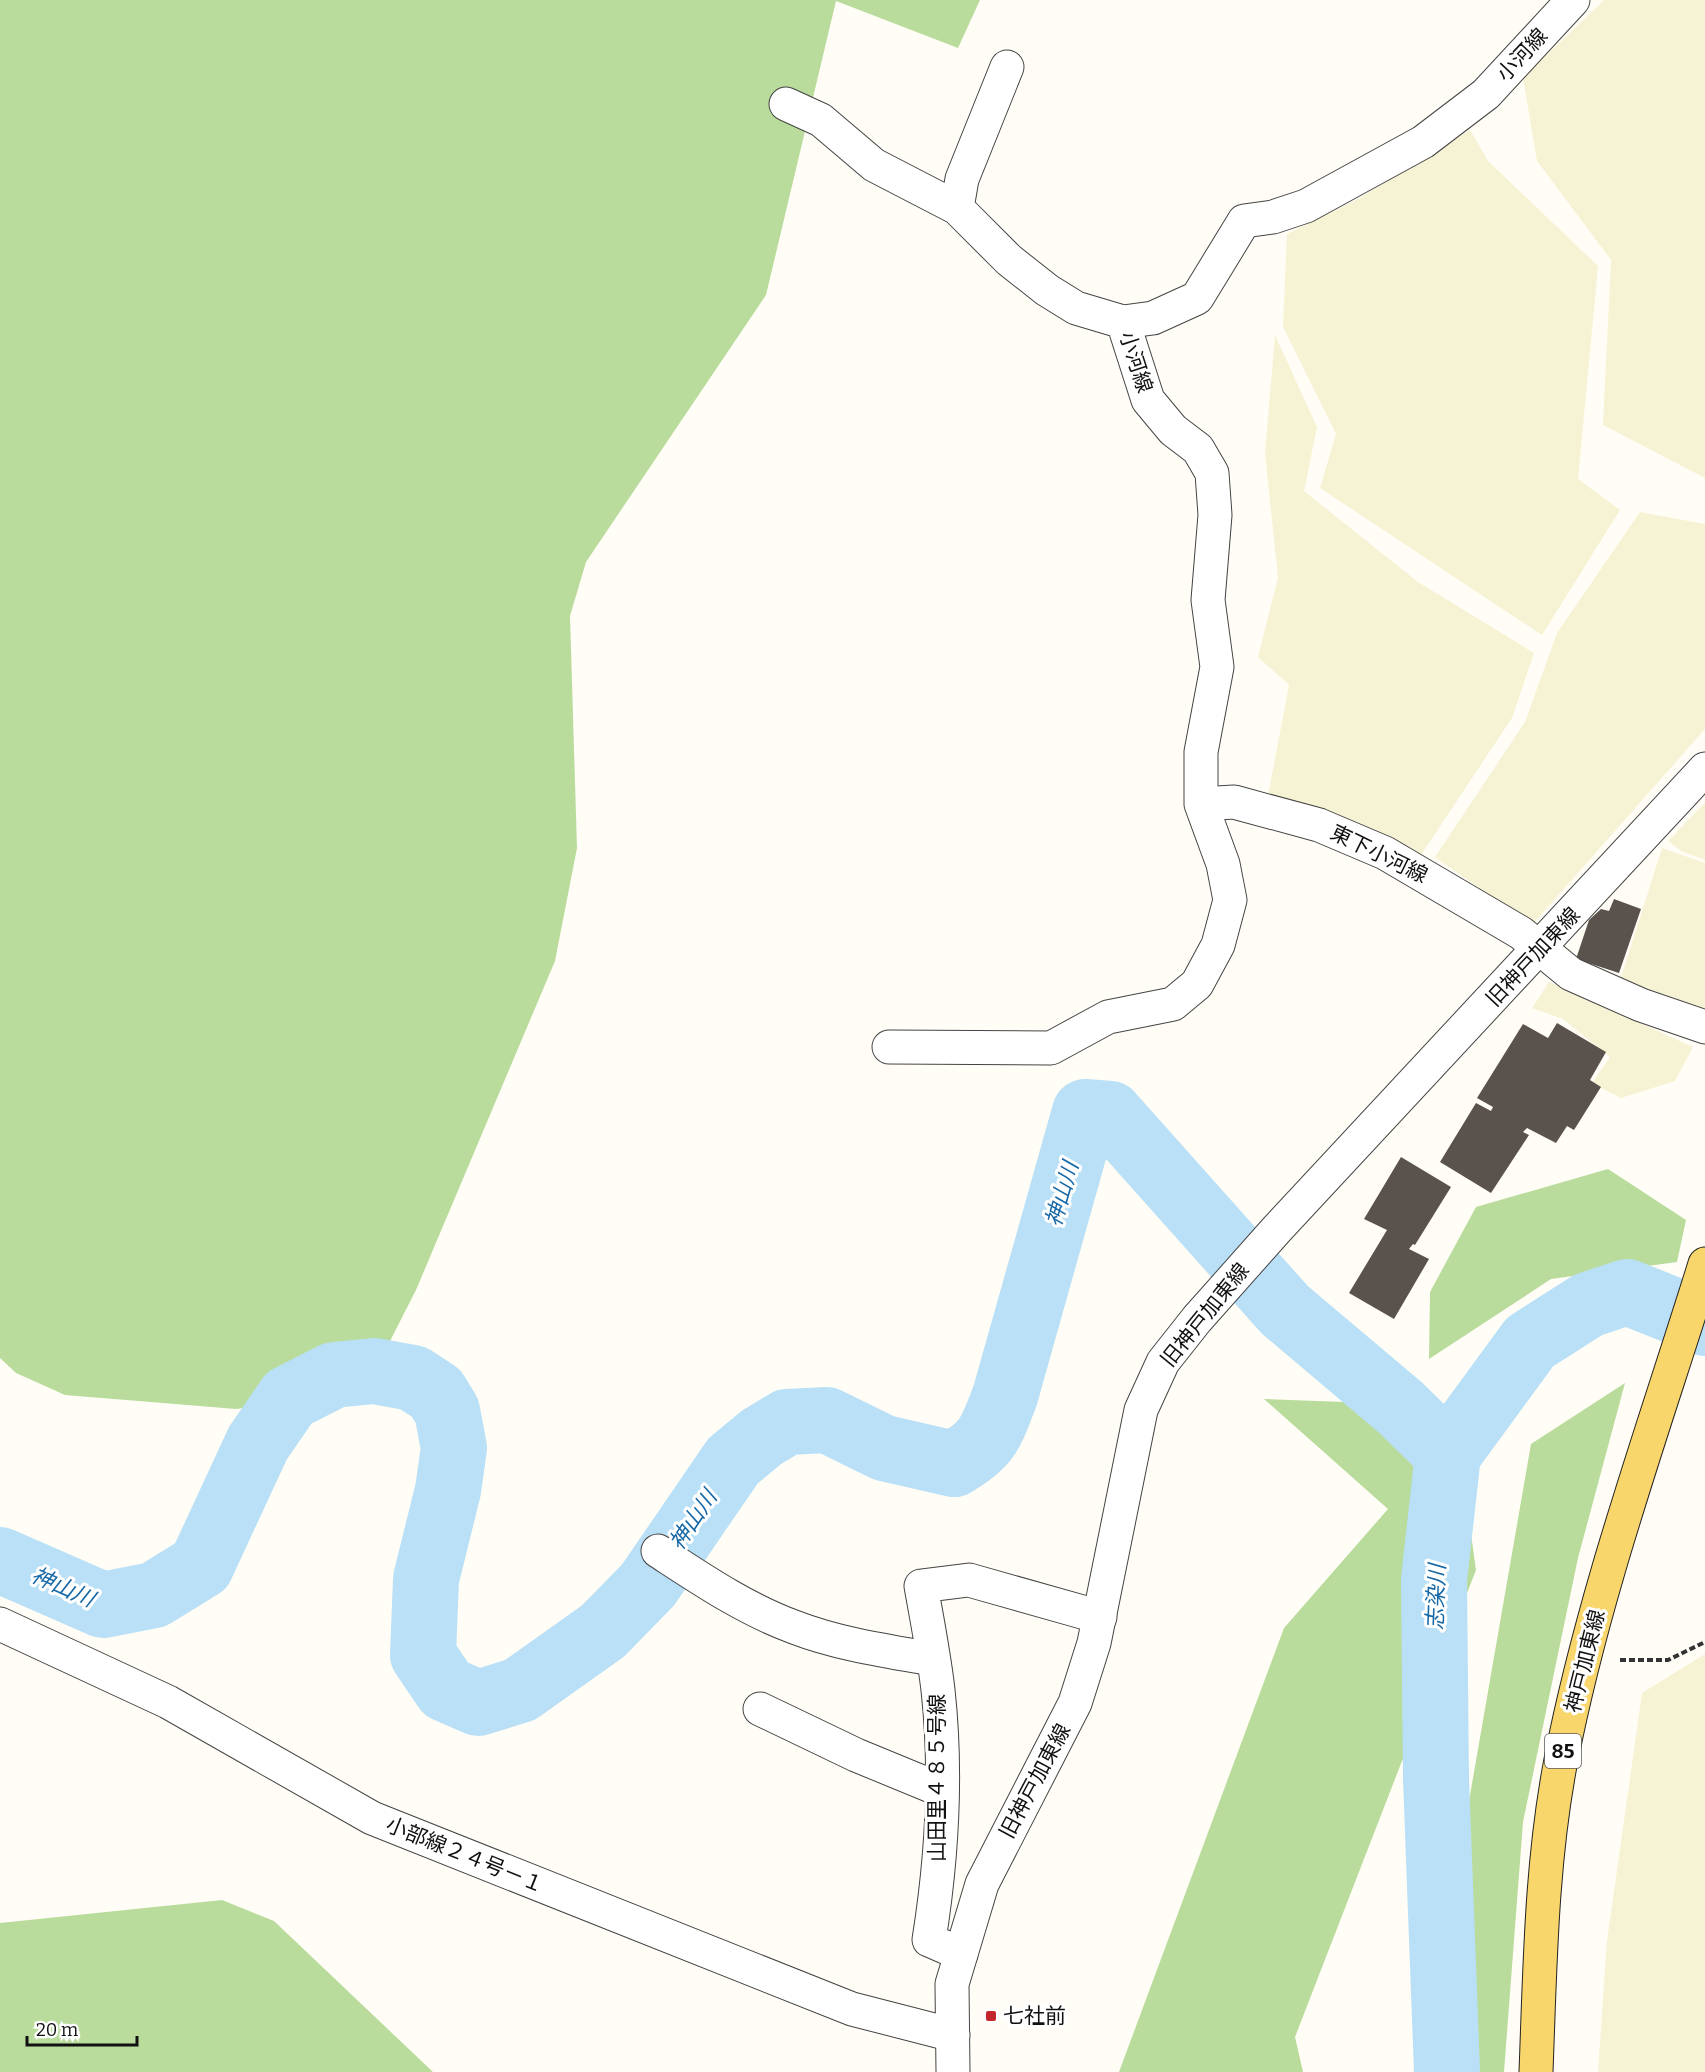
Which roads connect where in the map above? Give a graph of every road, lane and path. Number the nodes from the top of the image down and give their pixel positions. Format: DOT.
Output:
graph roads {
  1 [pos="1573,0"];
  2 [pos="1007,67"];
  3 [pos="786,104"];
  4 [pos="957,208"];
  5 [pos="1123,322"];
  6 [pos="1705,769"];
  7 [pos="1201,804"];
  8 [pos="1539,950"];
  9 [pos="1705,1027"];
  10 [pos="889,1047"];
  11 [pos="1705,1264"];
  12 [pos="658,1551"];
  13 [pos="1100,1617"];
  14 [pos="0,1624"];
  15 [pos="1705,1642"];
  16 [pos="933,1659"];
  17 [pos="1616,1660"];
  18 [pos="760,1709"];
  19 [pos="941,1790"];
  20 [pos="961,1954"];
  21 [pos="953,2035"];
  22 [pos="954,2072"];
  23 [pos="1536,2072"];
  1 -- 5 [label="street, 小河線"];
  2 -- 4 [label="street"];
  3 -- 4 [label="street"];
  4 -- 5 [label="street"];
  5 -- 7 [label="street, 小河線"];
  6 -- 8 [label="street, 旧神戸加東線"];
  7 -- 8 [label="street, 東下小河線"];
  7 -- 10 [label="street"];
  8 -- 9 [label="street, 東下小河線"];
  8 -- 13 [label="street, 旧神戸加東線"];
  11 -- 23 [label="main road, 神戸加東線 / 85"];
  12 -- 16 [label="street"];
  13 -- 16 [label="street, 山田里４８５号線"];
  13 -- 20 [label="street, 旧神戸加東線"];
  14 -- 21 [label="street, 小部線２４号－１"];
  15 -- 17 [label="path"];
  16 -- 19 [label="street, 山田里４８５号線"];
  18 -- 19 [label="street"];
  19 -- 20 [label="street, 山田里４８５号線"];
  20 -- 21 [label="street, 旧神戸加東線"];
  21 -- 22 [label="street, 旧神戸加東線"];
}
